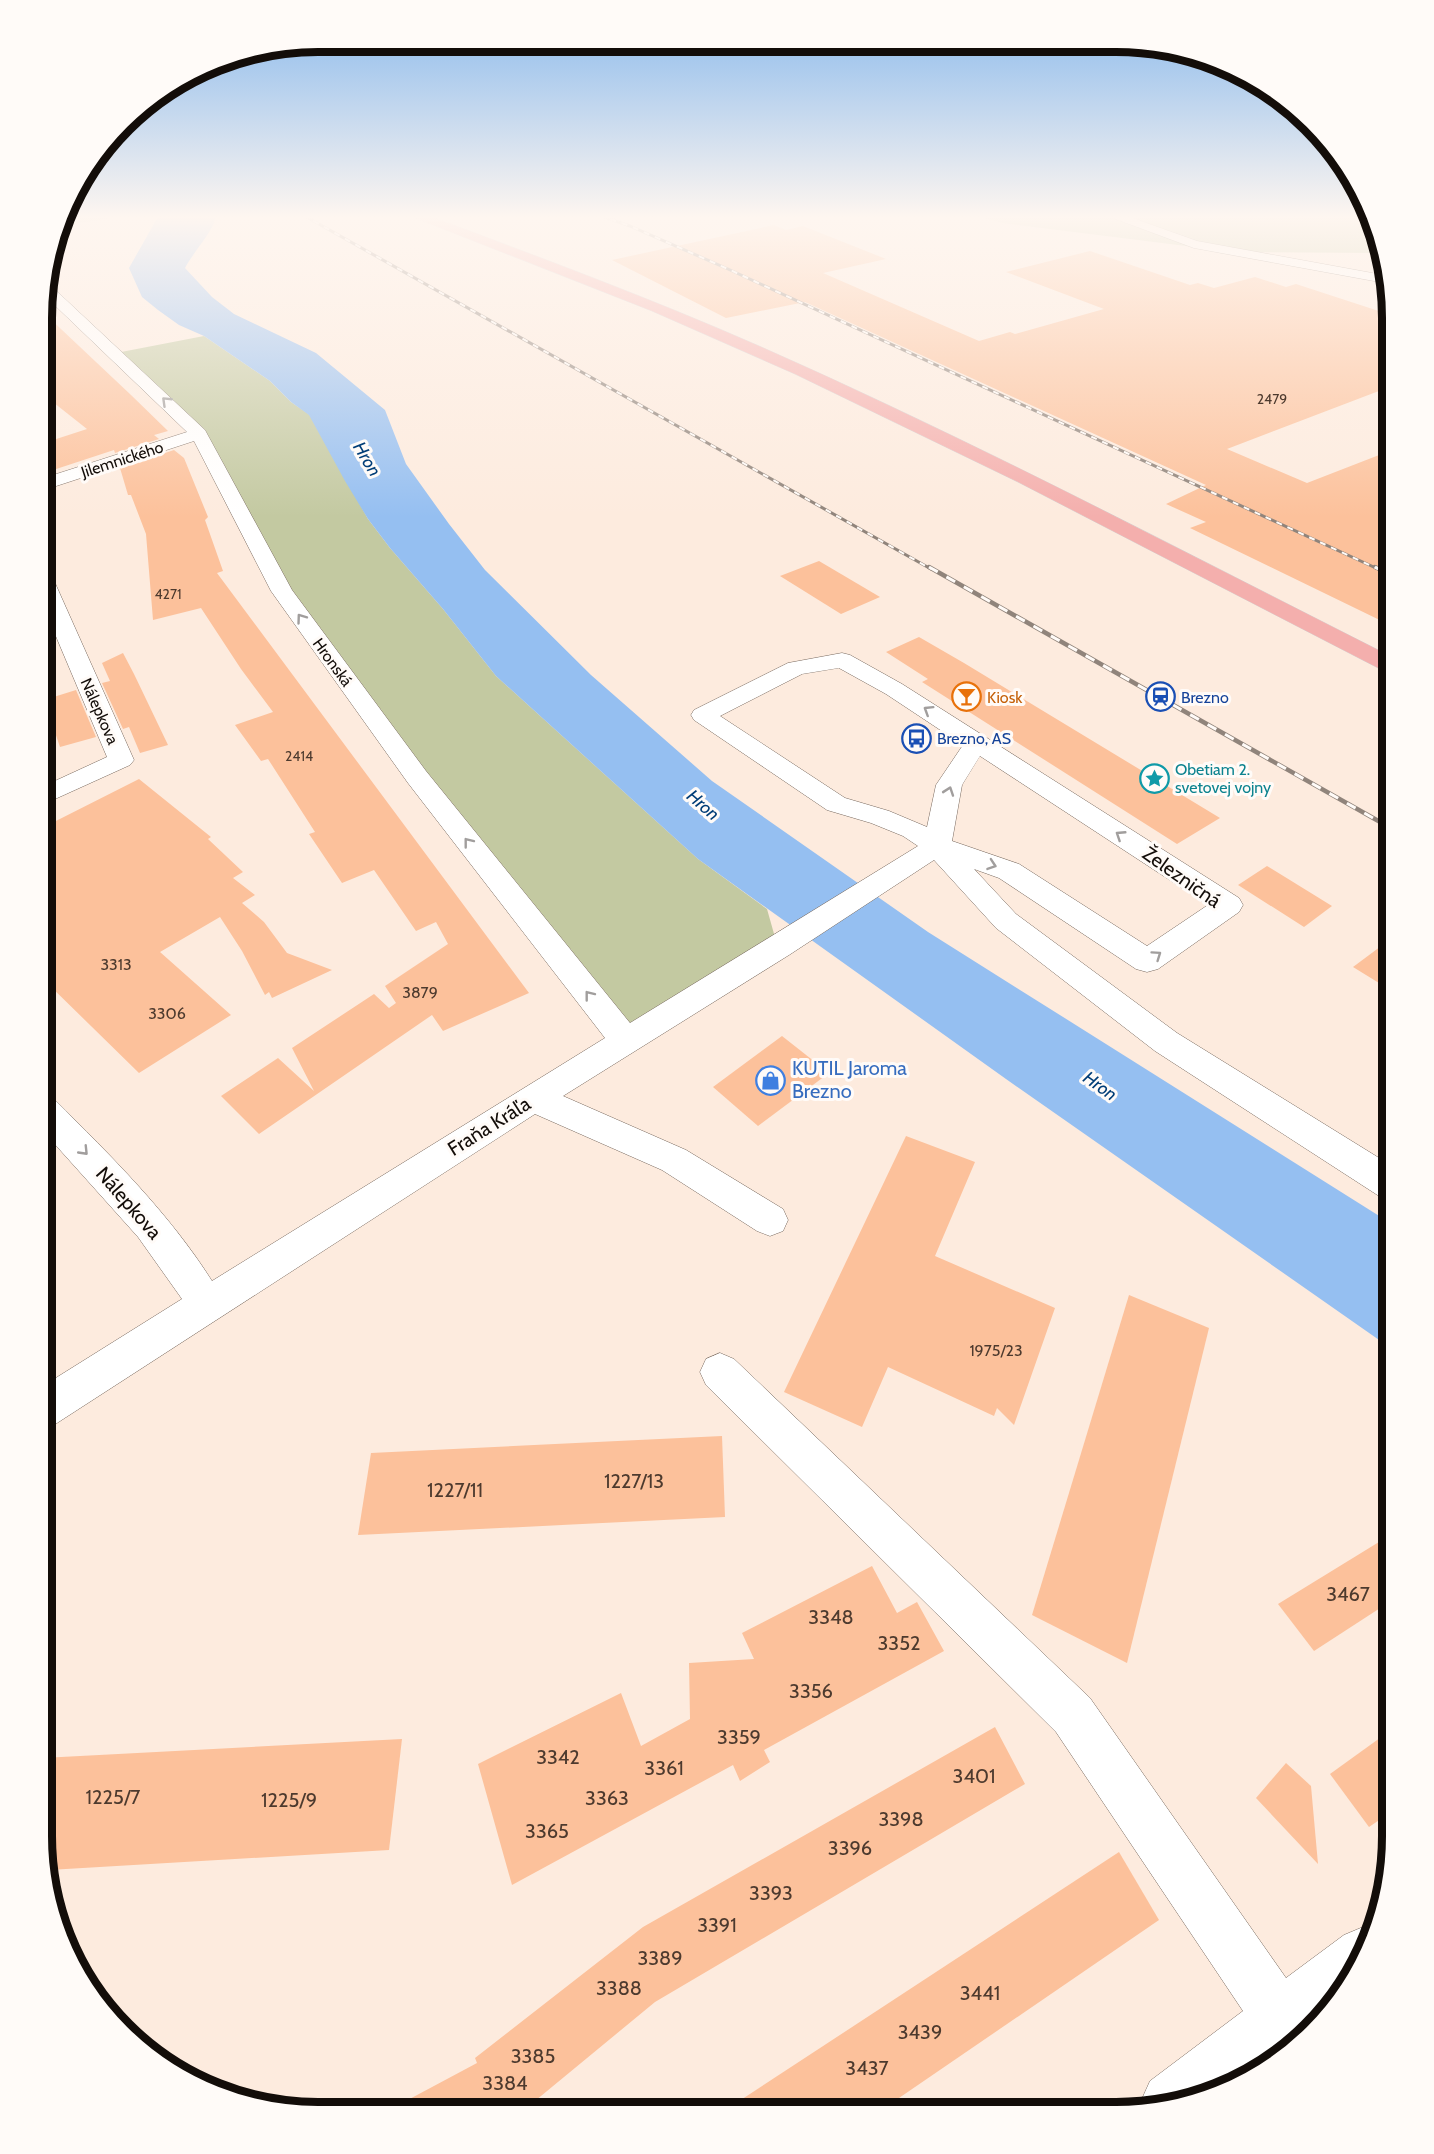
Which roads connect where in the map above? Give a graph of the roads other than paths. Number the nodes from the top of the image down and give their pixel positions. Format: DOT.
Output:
graph roads {
  1 [pos="63,316"];
  2 [pos="677,316"];
  3 [pos="199,434"];
  4 [pos="52,481"];
  5 [pos="52,601"];
  6 [pos="1382,661"];
  7 [pos="977,742"];
  8 [pos="52,792"];
  9 [pos="937,846"];
  10 [pos="626,1040"];
  11 [pos="533,1098"];
  12 [pos="52,1118"];
  13 [pos="1382,1179"];
  14 [pos="770,1220"];
  15 [pos="206,1304"];
  16 [pos="720,1372"];
  17 [pos="52,1403"];
  18 [pos="1347,1967"];
  19 [pos="1280,2017"];
  20 [pos="1181,2093"];
  3 -- 1 [label="street, Hronská, one-way"];
  2 -- 6 [label="main road"];
  3 -- 4 [label="street, Jilemnického"];
  10 -- 3 [label="street, Hronská, one-way"];
  5 -- 8 [label="street, Nálepkova"];
  9 -- 7 [label="street, one-way"];
  7 -- 9 [label="street, Železničná, one-way"];
  9 -- 7 [label="street, Železničná, one-way"];
  9 -- 10 [label="street, Fraňa Kráľa"];
  9 -- 13 [label="street"];
  10 -- 11 [label="street, Fraňa Kráľa"];
  11 -- 14 [label="street"];
  11 -- 15 [label="street, Fraňa Kráľa"];
  12 -- 15 [label="street, Nálepkova, one-way"];
  15 -- 17 [label="street, Fraňa Kráľa"];
  16 -- 19 [label="street"];
  18 -- 19 [label="street"];
  19 -- 20 [label="street"];
}
